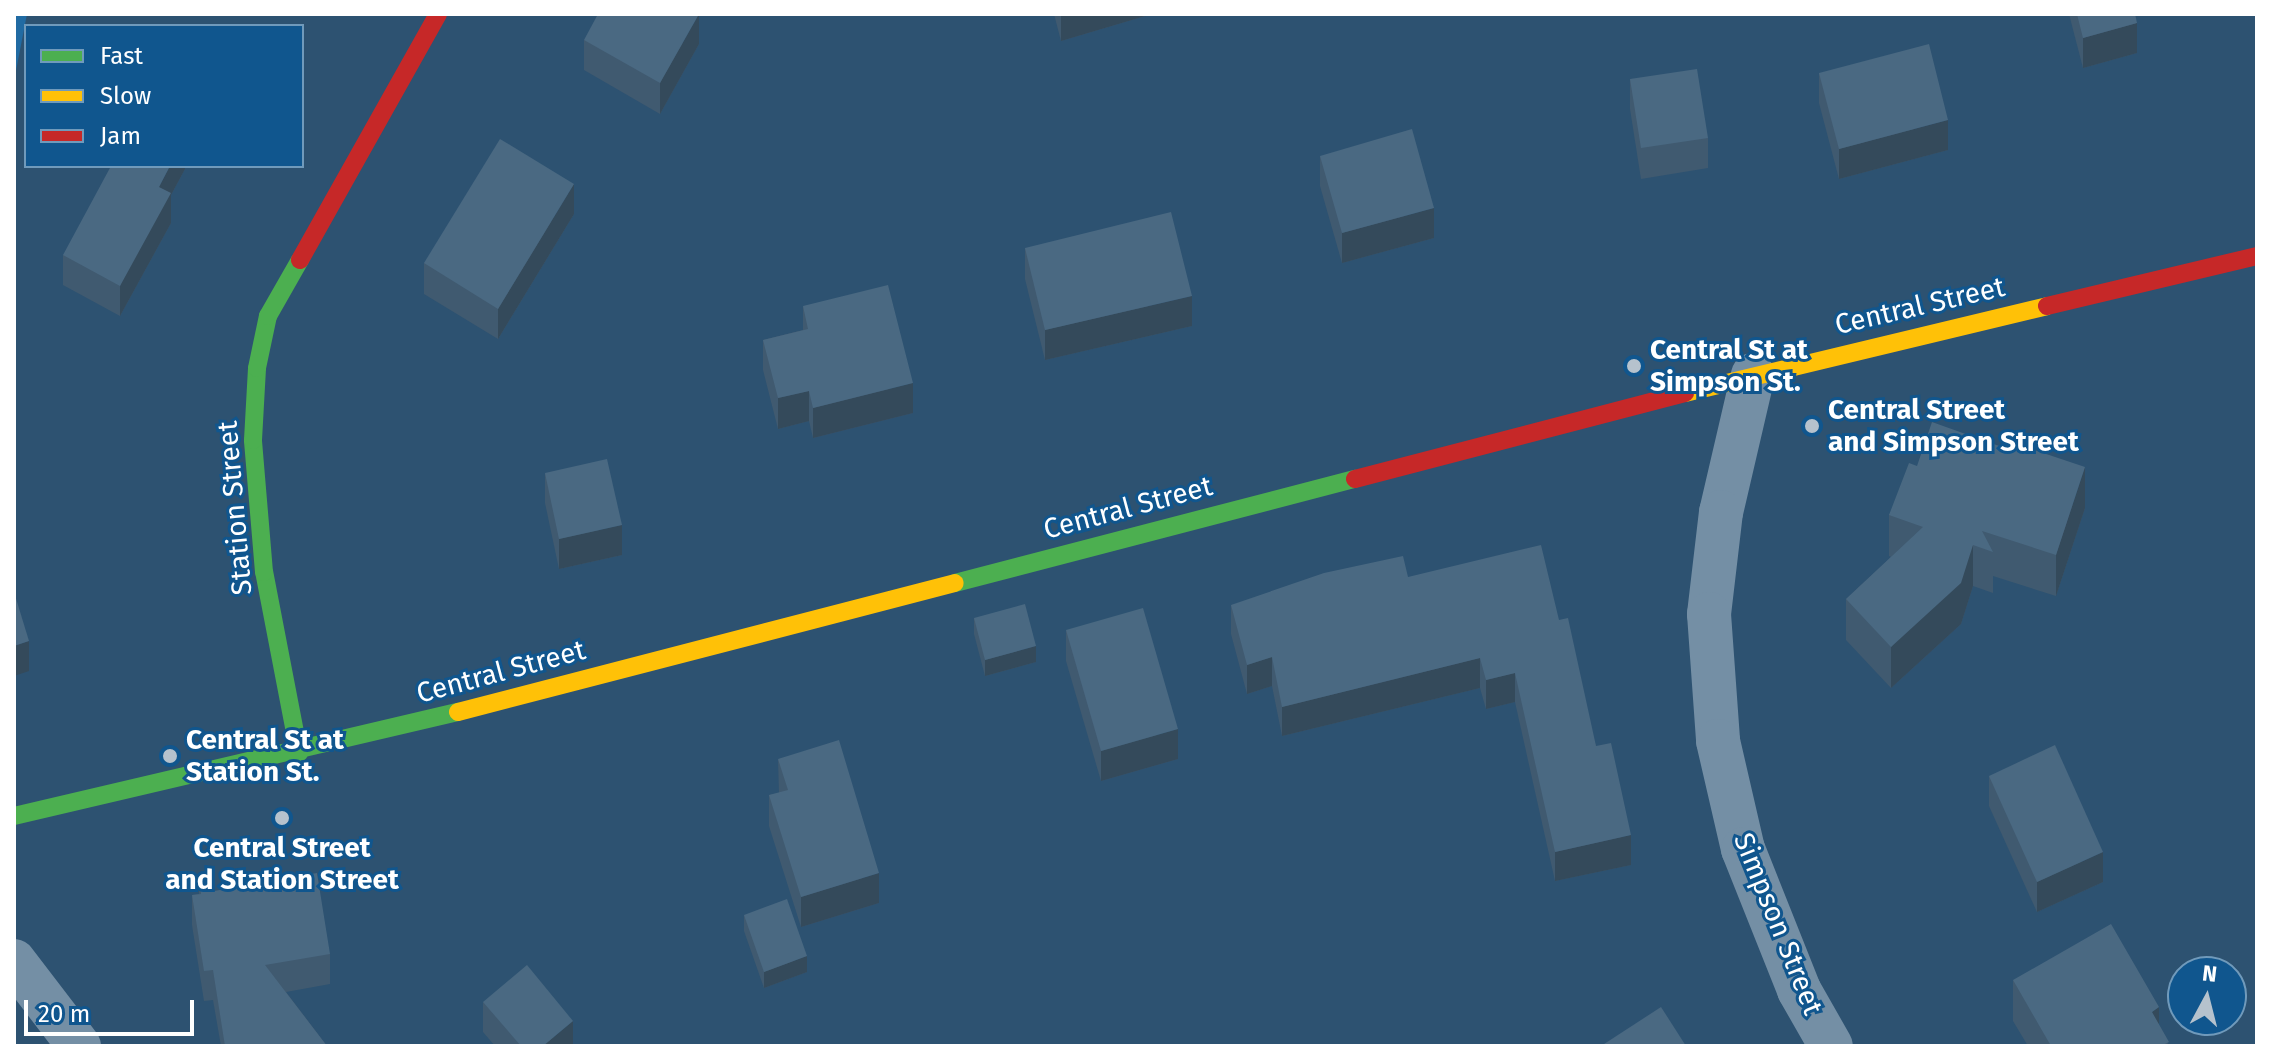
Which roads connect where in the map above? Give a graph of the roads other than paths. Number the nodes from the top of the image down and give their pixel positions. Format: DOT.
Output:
graph roads {
  1 [pos="438,14"];
  2 [pos="2257,256"];
  3 [pos="1753,375"];
  4 [pos="299,753"];
  5 [pos="14,816"];
  6 [pos="14,961"];
  7 [pos="79,1046"];
  8 [pos="1831,1046"];
  1 -- 4 [label="main road, Station Street"];
  2 -- 3 [label="main road, Central Street"];
  3 -- 4 [label="main road, Central Street"];
  3 -- 8 [label="street, Simpson Street"];
  4 -- 5 [label="main road, Central Street"];
  6 -- 7 [label="street"];
}
